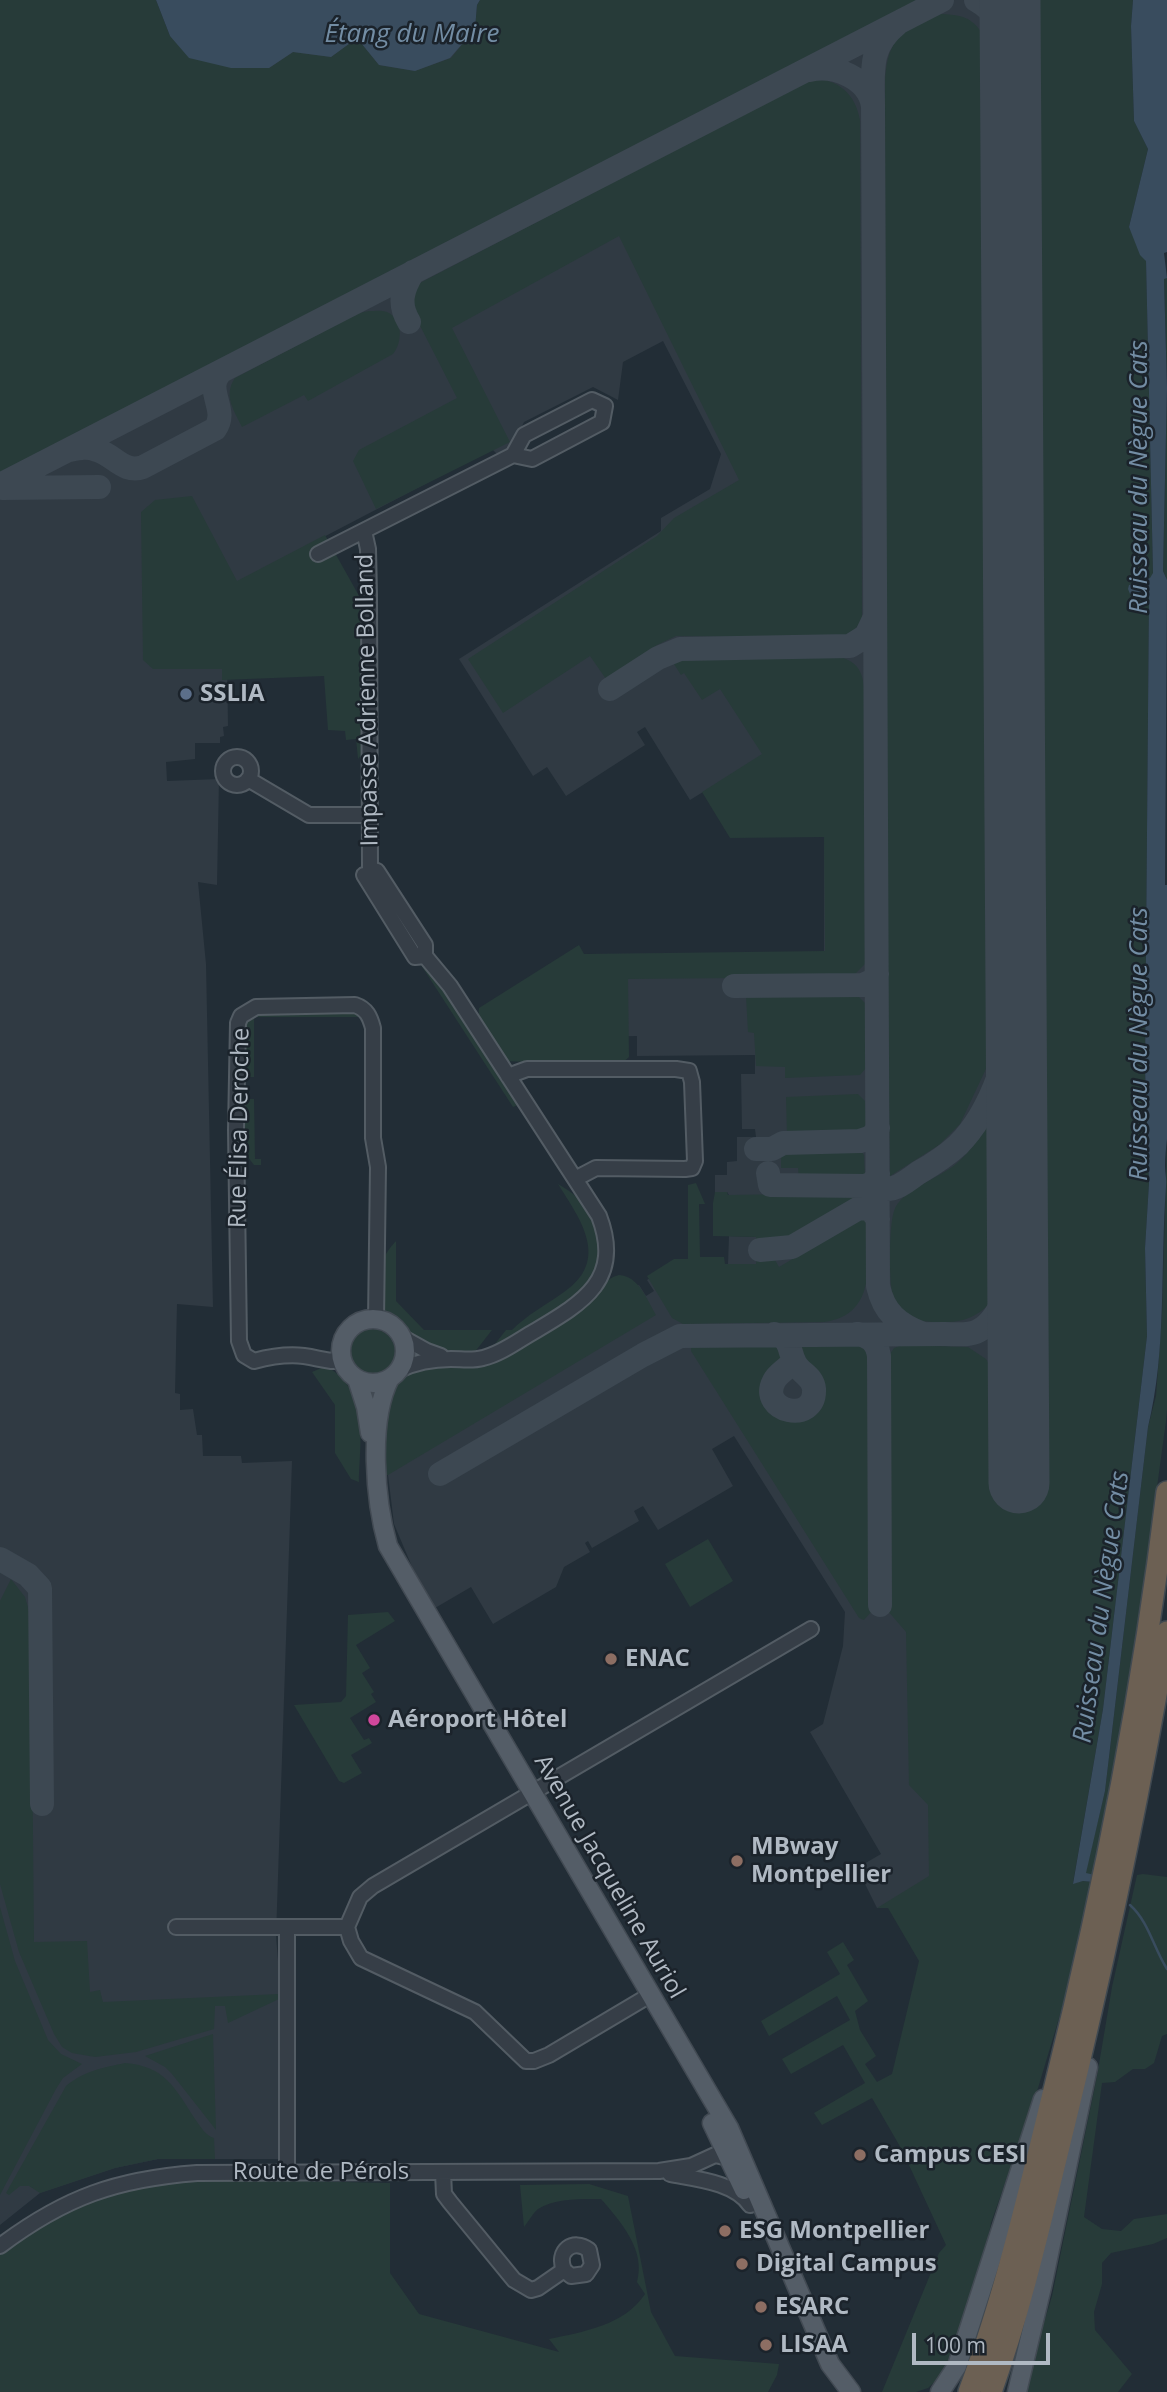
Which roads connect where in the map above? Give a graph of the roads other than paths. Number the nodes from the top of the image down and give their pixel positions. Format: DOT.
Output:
graph roads {
  1 [pos="513,455"];
  2 [pos="364,531"];
  3 [pos="318,554"];
  4 [pos="248,779"];
  5 [pos="370,815"];
  6 [pos="508,1076"];
  7 [pos="575,1179"];
  8 [pos="376,1320"];
  9 [pos="400,1336"];
  10 [pos="453,1359"];
  11 [pos="343,1361"];
  12 [pos="394,1374"];
  13 [pos="357,1379"];
  14 [pos="1167,1492"];
  15 [pos="811,1629"];
  16 [pos="1167,1632"];
  17 [pos="1167,1694"];
  18 [pos="1148,1744"];
  19 [pos="527,1796"];
  20 [pos="176,1927"];
  21 [pos="347,1927"];
  22 [pos="288,1928"];
  23 [pos="1090,1981"];
  24 [pos="646,1997"];
  25 [pos="713,2125"];
  26 [pos="734,2157"];
  27 [pos="708,2158"];
  28 [pos="659,2171"];
  29 [pos="287,2172"];
  30 [pos="443,2172"];
  31 [pos="712,2182"];
  32 [pos="750,2205"];
  33 [pos="0,2246"];
  34 [pos="564,2270"];
  35 [pos="988,2380"];
  36 [pos="837,2390"];
  37 [pos="851,2392"];
  38 [pos="940,2392"];
  39 [pos="969,2392"];
  40 [pos="1017,2392"];
  1 -- 1 [label="street, Impasse Adrienne Bolland"];
  1 -- 2 [label="street, Impasse Adrienne Bolland"];
  2 -- 3 [label="street, Impasse Adrienne Bolland"];
  2 -- 5 [label="street, Impasse Adrienne Bolland"];
  4 -- 5 [label="street"];
  5 -- 6 [label="street, Impasse Adrienne Bolland"];
  6 -- 7 [label="street"];
  6 -- 7 [label="street"];
  7 -- 10 [label="street"];
  8 -- 9 [label="main road"];
  8 -- 11 [label="main road"];
  8 -- 11 [label="street, Rue Élisa Deroche"];
  9 -- 10 [label="street"];
  9 -- 12 [label="main road"];
  10 -- 12 [label="street"];
  11 -- 13 [label="main road"];
  12 -- 13 [label="main road"];
  12 -- 19 [label="main road, Avenue Jacqueline Auriol"];
  13 -- 19 [label="main road, Avenue Jacqueline Auriol"];
  14 -- 23 [label="highway"];
  15 -- 19 [label="street"];
  16 -- 18 [label="highway"];
  17 -- 18 [label="street"];
  18 -- 23 [label="highway"];
  19 -- 21 [label="street"];
  19 -- 24 [label="main road, Avenue Jacqueline Auriol"];
  20 -- 22 [label="street"];
  21 -- 22 [label="street"];
  21 -- 24 [label="street"];
  22 -- 29 [label="street"];
  23 -- 35 [label="highway"];
  23 -- 38 [label="main road"];
  23 -- 40 [label="main road"];
  24 -- 25 [label="main road, Avenue Jacqueline Auriol"];
  24 -- 26 [label="main road, Avenue Jacqueline Auriol"];
  25 -- 26 [label="main road, Avenue Jacqueline Auriol"];
  25 -- 27 [label="street"];
  26 -- 27 [label="street"];
  26 -- 31 [label="street"];
  26 -- 32 [label="main road, Avenue Jacqueline Auriol"];
  26 -- 37 [label="main road, Avenue Jacqueline Auriol"];
  27 -- 28 [label="street, Route de Pérols"];
  27 -- 31 [label="street"];
  28 -- 30 [label="street, Route de Pérols"];
  28 -- 31 [label="street, Route de Pérols"];
  29 -- 30 [label="street, Route de Pérols"];
  29 -- 33 [label="street, Route de Pérols"];
  30 -- 34 [label="street"];
  31 -- 32 [label="street, Route de Pérols"];
  32 -- 36 [label="main road, Avenue Jacqueline Auriol"];
  35 -- 39 [label="highway"];
}
